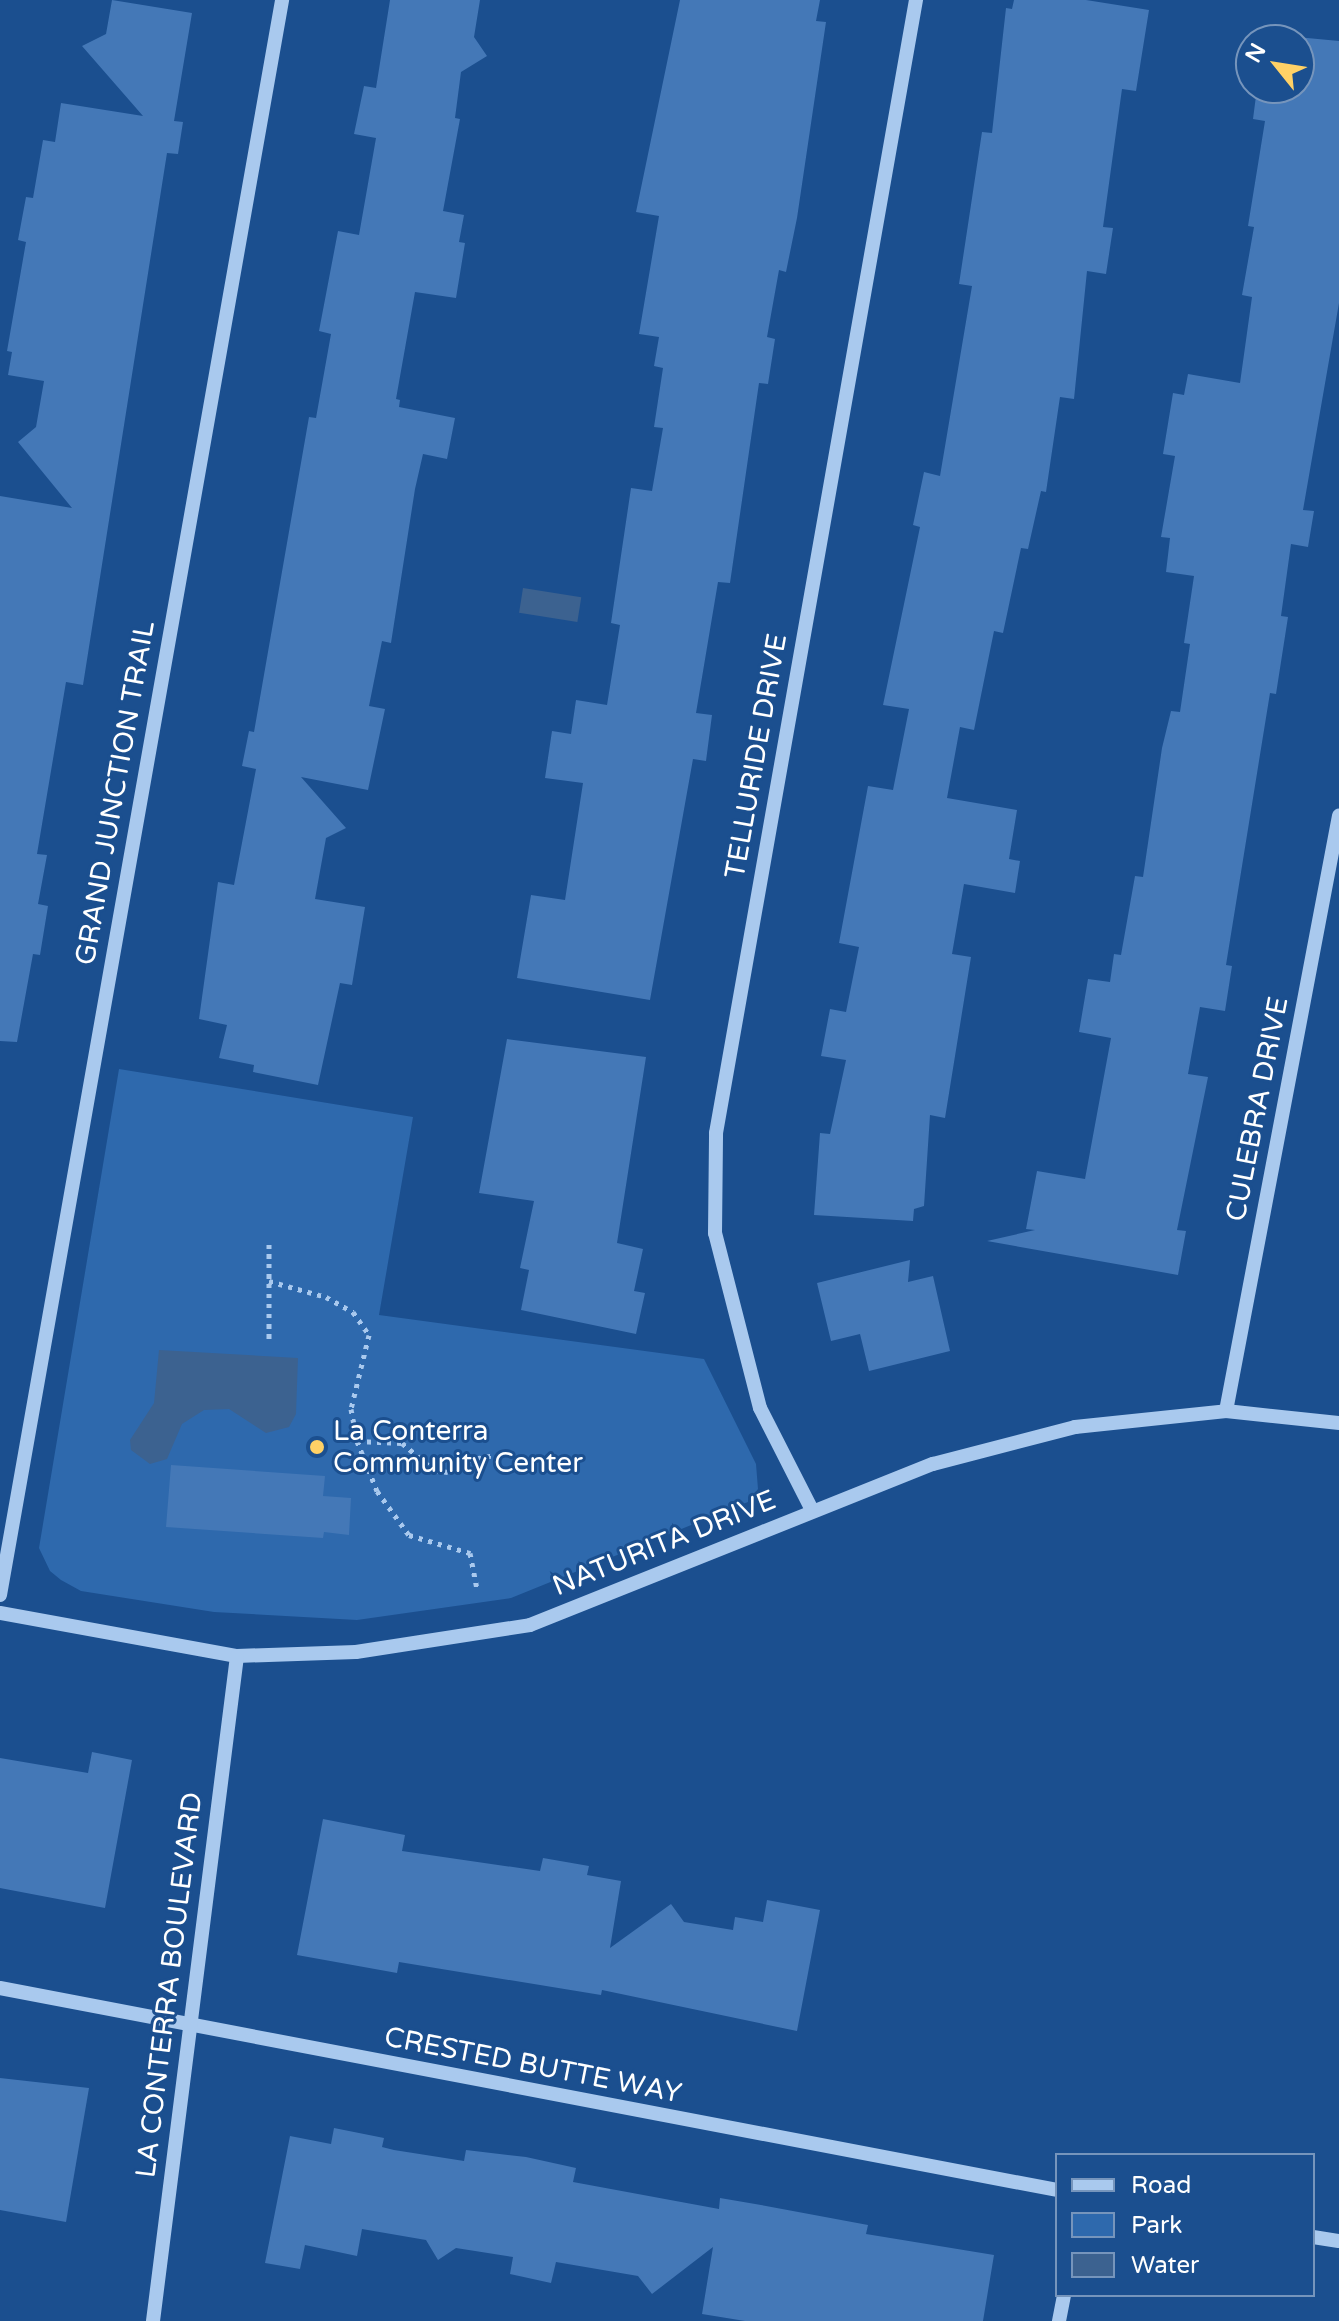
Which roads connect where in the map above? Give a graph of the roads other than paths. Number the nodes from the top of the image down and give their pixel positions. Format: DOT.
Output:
graph roads {
  1 [pos="282,0"];
  2 [pos="916,0"];
  3 [pos="1339,816"];
  4 [pos="1226,1411"];
  5 [pos="1339,1423"];
  6 [pos="812,1510"];
  7 [pos="0,1595"];
  8 [pos="0,1613"];
  9 [pos="237,1656"];
  10 [pos="0,1988"];
  11 [pos="189,2024"];
  12 [pos="1055,2190"];
  13 [pos="1315,2237"];
  14 [pos="1339,2241"];
  15 [pos="1064,2297"];
  16 [pos="153,2321"];
  17 [pos="1059,2321"];
  1 -- 7 [label="street, GRAND JUNCTION TRAIL"];
  2 -- 6 [label="street, TELLURIDE DRIVE"];
  3 -- 4 [label="street, CULEBRA DRIVE"];
  4 -- 5 [label="street, NATURITA DRIVE"];
  4 -- 6 [label="street, NATURITA DRIVE"];
  6 -- 9 [label="street, NATURITA DRIVE"];
  8 -- 9 [label="street, NATURITA DRIVE"];
  9 -- 11 [label="street, LA CONTERRA BOULEVARD"];
  10 -- 11 [label="street, CRESTED BUTTE WAY"];
  11 -- 12 [label="street, CRESTED BUTTE WAY"];
  11 -- 16 [label="street, LA CONTERRA BOULEVARD"];
  13 -- 14 [label="street"];
  15 -- 17 [label="street"];
}
